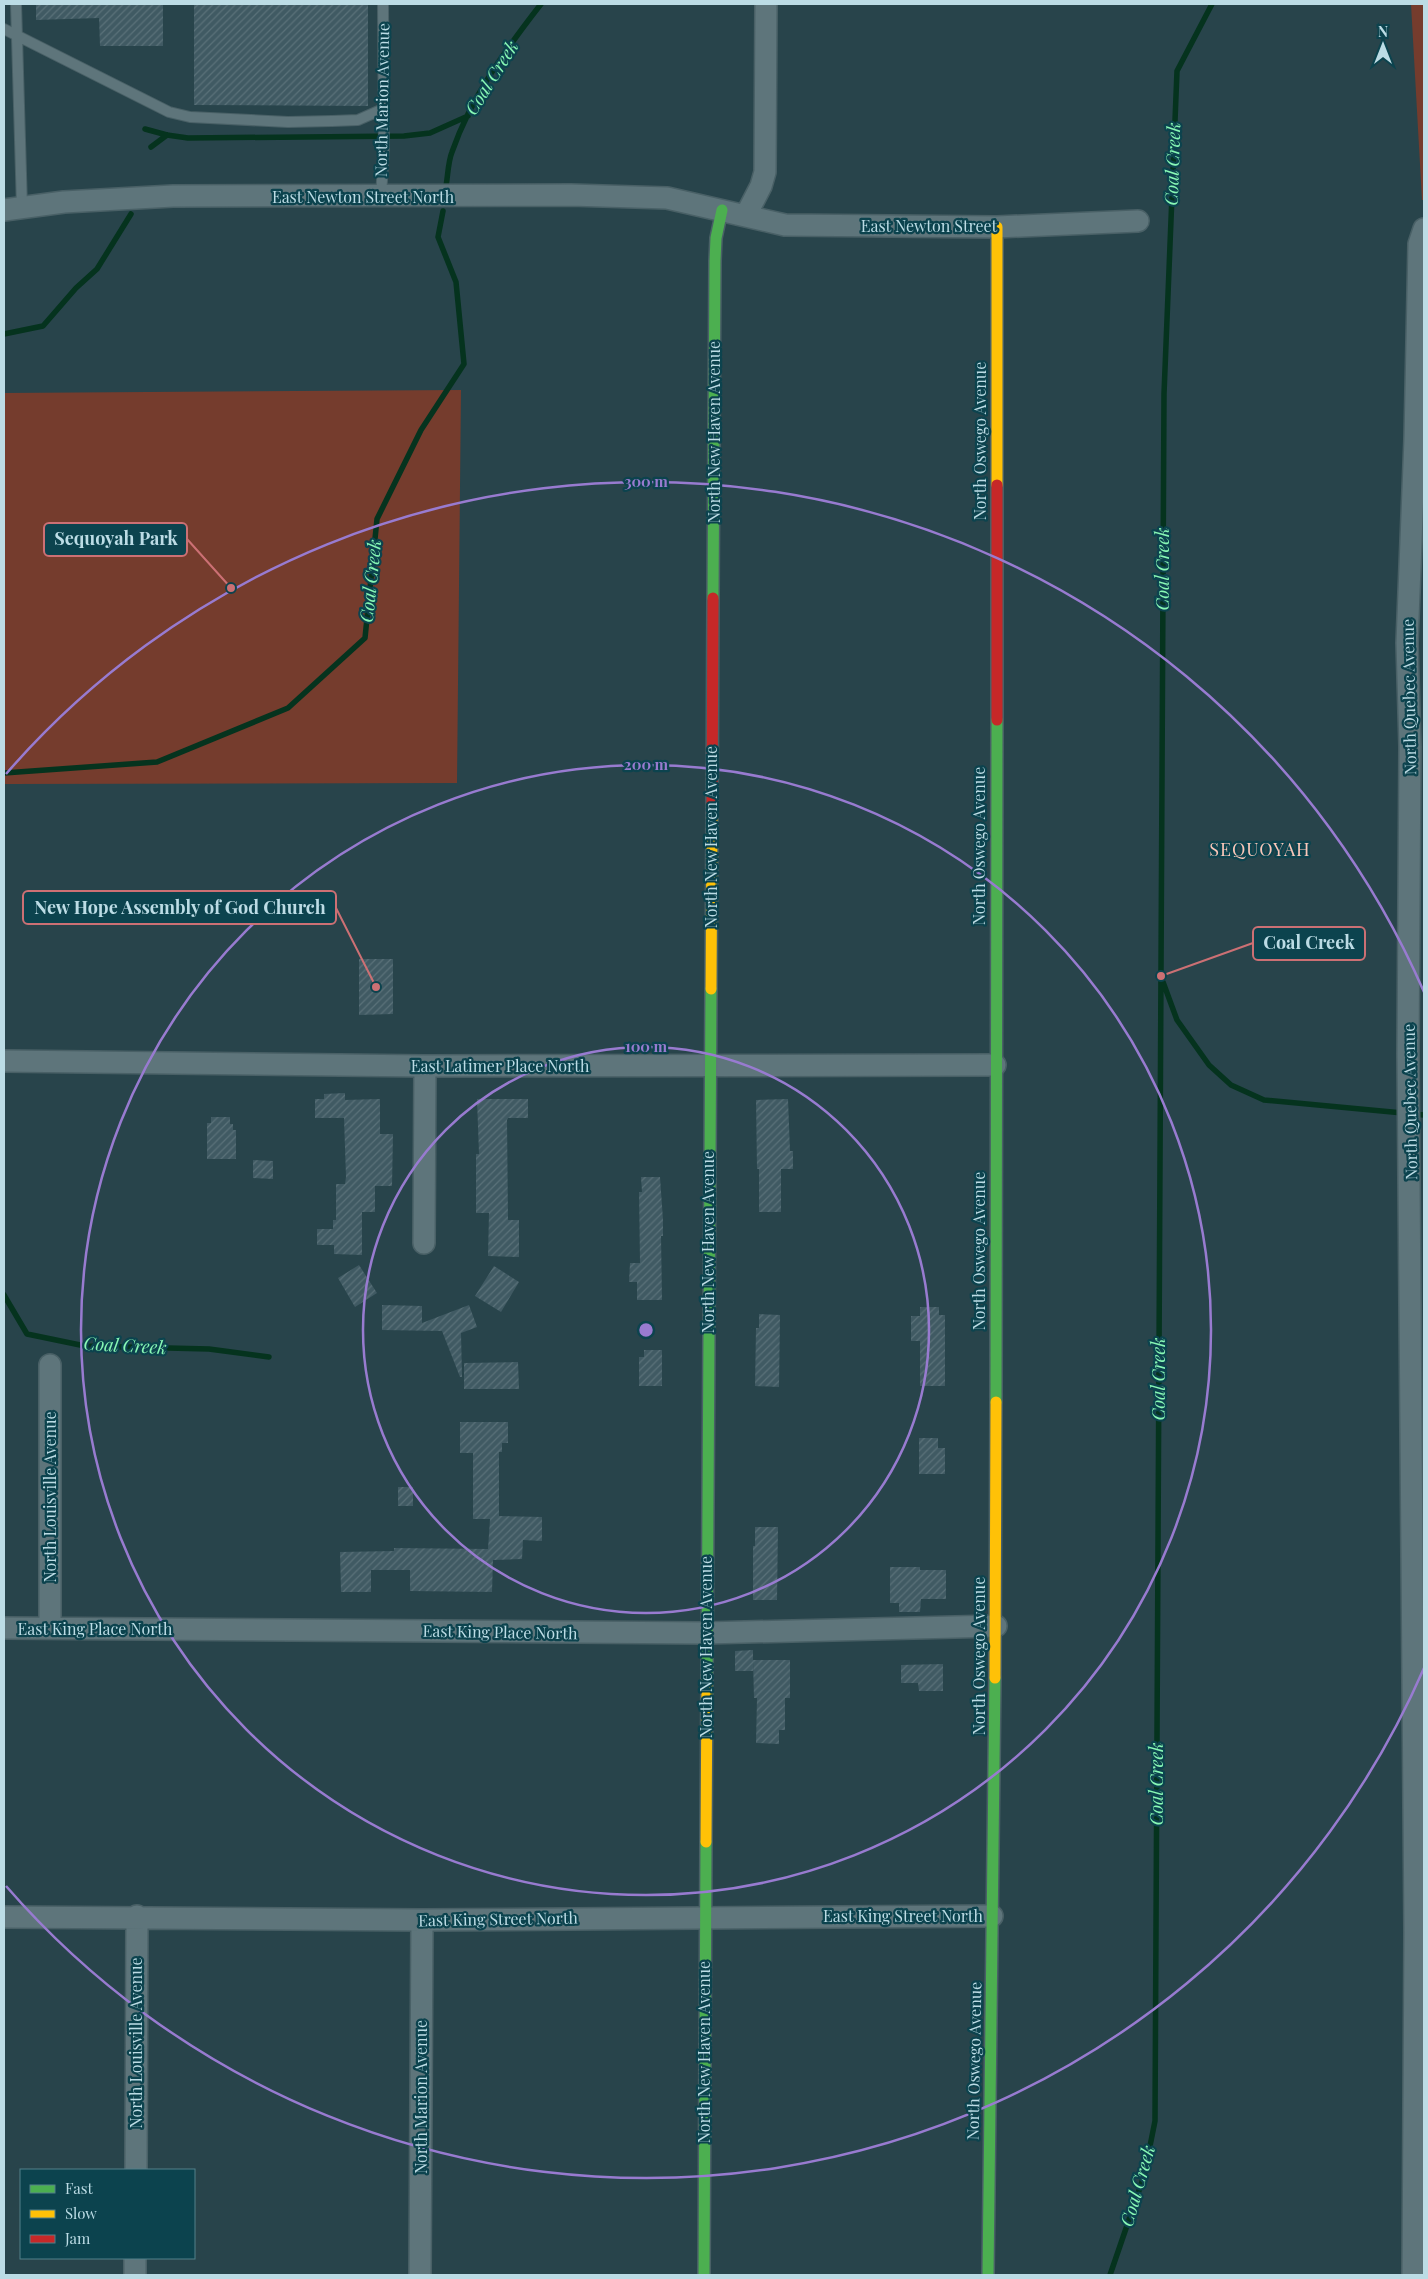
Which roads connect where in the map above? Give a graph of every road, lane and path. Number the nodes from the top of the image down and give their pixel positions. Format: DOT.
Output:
graph roads {
  1 [pos="16,4"];
  2 [pos="383,4"];
  3 [pos="766,4"];
  4 [pos="4,30"];
  5 [pos="17,37"];
  6 [pos="384,109"];
  7 [pos="381,197"];
  8 [pos="13,209"];
  9 [pos="722,210"];
  10 [pos="746,215"];
  11 [pos="1138,221"];
  12 [pos="996,226"];
  13 [pos="1424,229"];
  14 [pos="1417,745"];
  15 [pos="4,1061"];
  16 [pos="995,1065"];
  17 [pos="425,1066"];
  18 [pos="709,1066"];
  19 [pos="424,1243"];
  20 [pos="50,1365"];
  21 [pos="996,1626"];
  22 [pos="4,1628"];
  23 [pos="50,1628"];
  24 [pos="706,1634"];
  25 [pos="137,1916"];
  26 [pos="992,1916"];
  27 [pos="4,1917"];
  28 [pos="705,1917"];
  29 [pos="422,1920"];
  30 [pos="1420,1933"];
  31 [pos="136,2169"];
  32 [pos="136,2259"];
  33 [pos="135,2275"];
  34 [pos="420,2275"];
  35 [pos="704,2275"];
  36 [pos="988,2275"];
  37 [pos="1413,2275"];
  1 -- 5 [label="lane"];
  2 -- 6 [label="lane, North Marion Avenue"];
  3 -- 10 [label="street"];
  4 -- 5 [label="lane"];
  5 -- 6 [label="lane"];
  5 -- 8 [label="lane"];
  6 -- 7 [label="lane, North Marion Avenue"];
  7 -- 8 [label="street, East Newton Street North"];
  7 -- 9 [label="street, East Newton Street North"];
  9 -- 10 [label="street, East Newton Street"];
  9 -- 18 [label="street, North New Haven Avenue"];
  10 -- 12 [label="street, East Newton Street"];
  11 -- 12 [label="street, East Newton Street"];
  12 -- 16 [label="street, North Oswego Avenue"];
  13 -- 14 [label="street, North Quebec Avenue"];
  14 -- 30 [label="street, North Quebec Avenue"];
  15 -- 17 [label="street, East Latimer Place North"];
  16 -- 18 [label="street, East Latimer Place North"];
  16 -- 21 [label="street, North Oswego Avenue"];
  17 -- 18 [label="street, East Latimer Place North"];
  17 -- 19 [label="street"];
  18 -- 24 [label="street, North New Haven Avenue"];
  20 -- 23 [label="street, North Louisville Avenue"];
  21 -- 24 [label="street, East King Place North"];
  21 -- 26 [label="street, North Oswego Avenue"];
  22 -- 23 [label="street, East King Place North"];
  23 -- 24 [label="street, East King Place North"];
  24 -- 28 [label="street, North New Haven Avenue"];
  25 -- 27 [label="street, East King Street North"];
  25 -- 29 [label="street, East King Street North"];
  25 -- 31 [label="street, North Louisville Avenue"];
  26 -- 28 [label="street, East King Street North"];
  26 -- 36 [label="street, North Oswego Avenue"];
  28 -- 29 [label="street, East King Street North"];
  28 -- 35 [label="street, North New Haven Avenue"];
  29 -- 34 [label="street, North Marion Avenue"];
  30 -- 37 [label="street, North Quebec Avenue"];
  32 -- 33 [label="street"];
}
